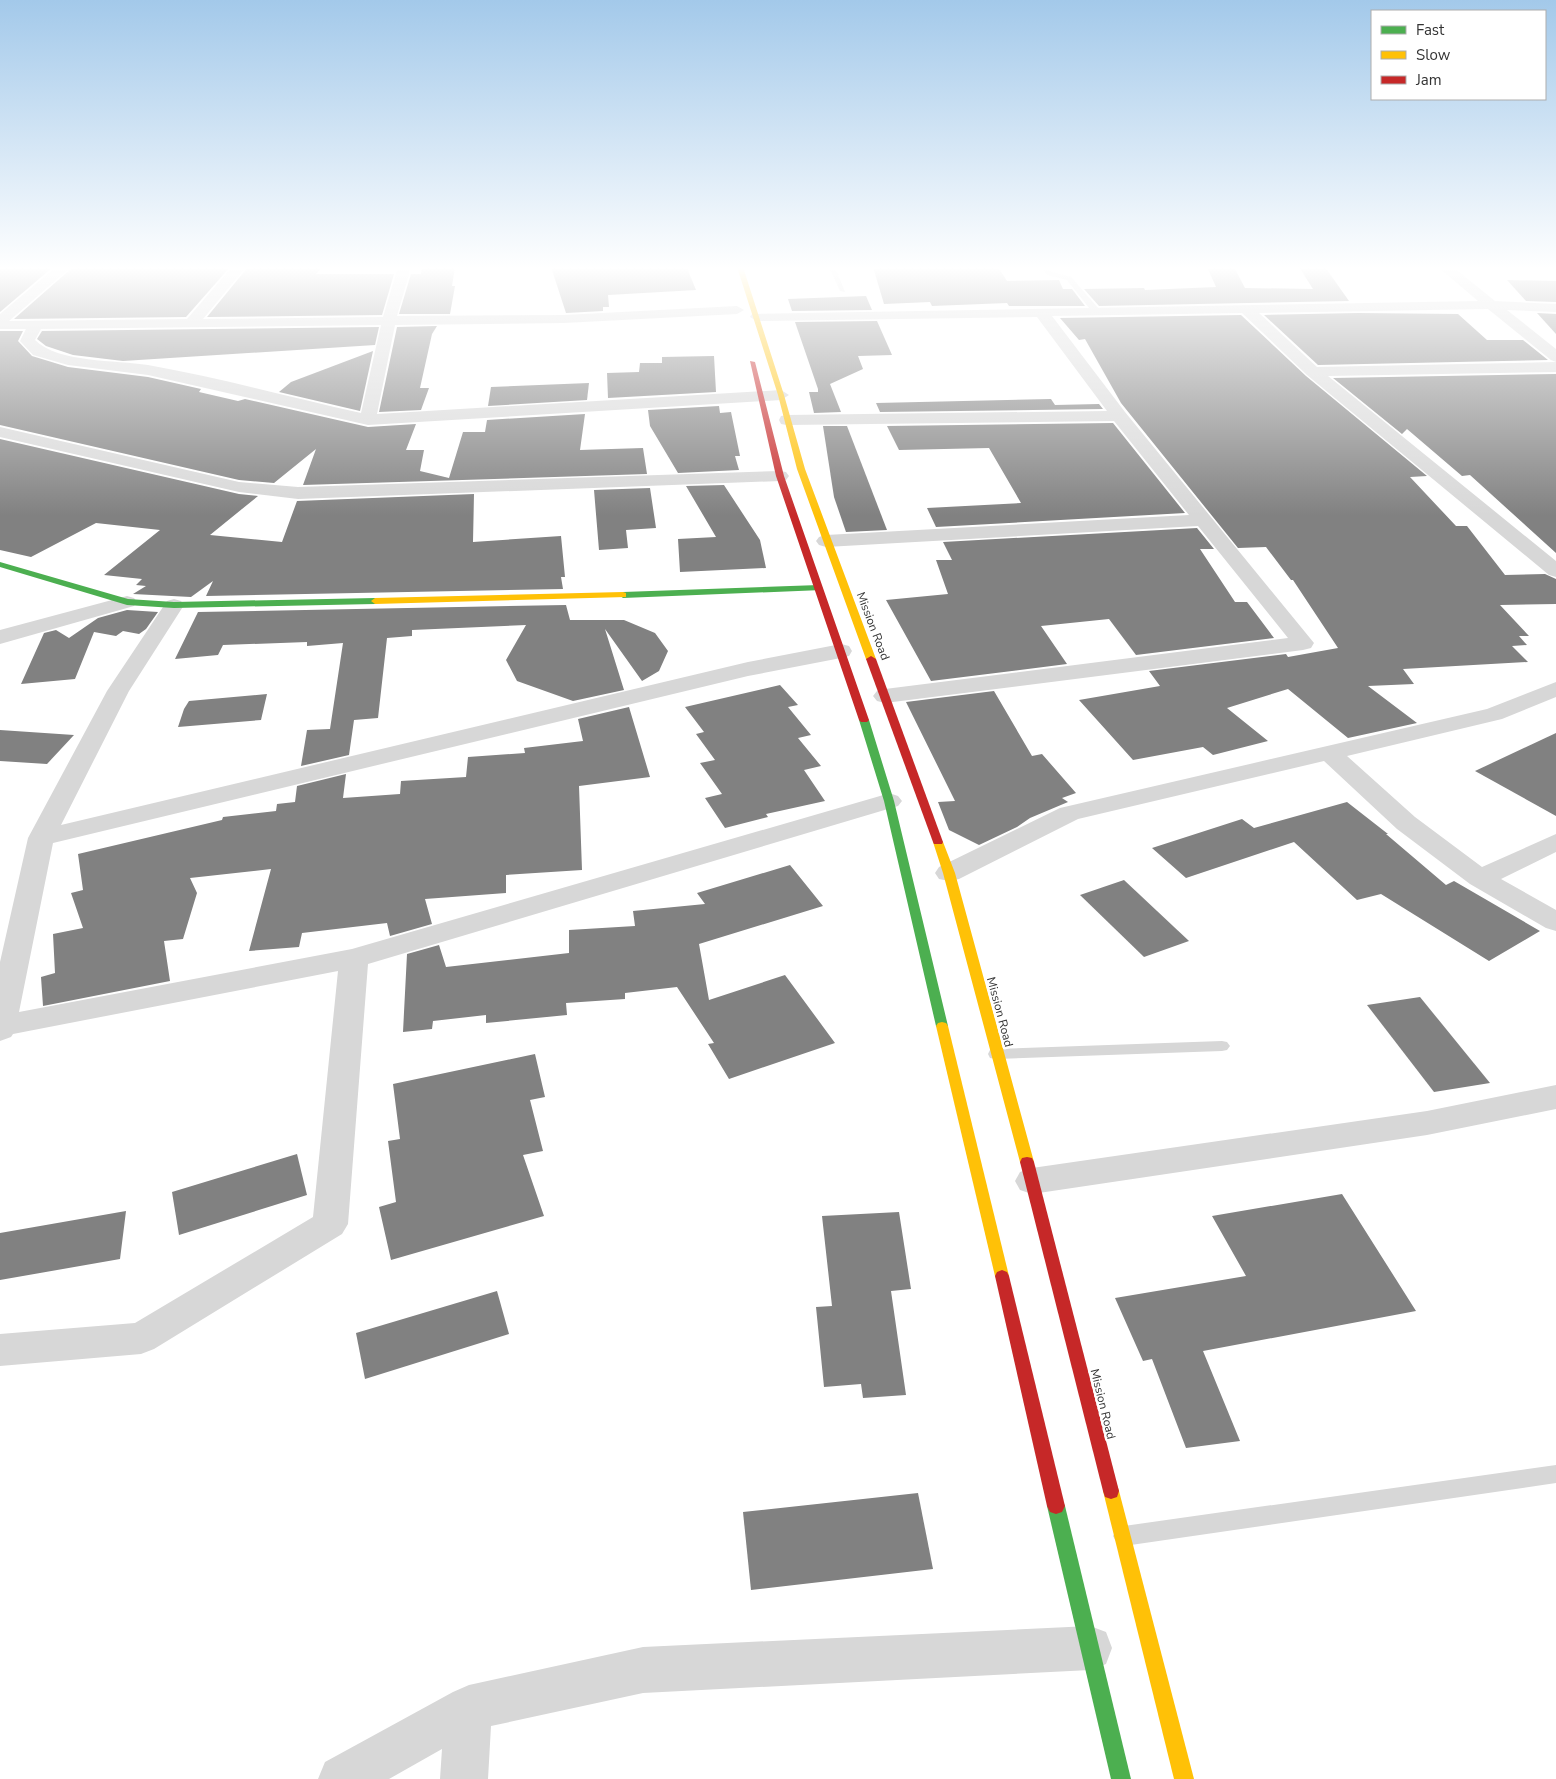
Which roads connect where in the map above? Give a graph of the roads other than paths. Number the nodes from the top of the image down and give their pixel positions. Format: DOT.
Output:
graph roads {
  1 [pos="36,350"];
  2 [pos="383,350"];
  3 [pos="767,350"];
  4 [pos="1070,350"];
  5 [pos="1290,350"];
  6 [pos="750,352"];
  7 [pos="1556,367"];
  8 [pos="1313,372"];
  9 [pos="781,395"];
  10 [pos="762,396"];
  11 [pos="1119,416"];
  12 [pos="368,420"];
  13 [pos="787,420"];
  14 [pos="0,432"];
  15 [pos="780,476"];
  16 [pos="1203,520"];
  17 [pos="826,541"];
  18 [pos="0,564"];
  19 [pos="1556,571"];
  20 [pos="819,588"];
  21 [pos="127,602"];
  22 [pos="174,605"];
  23 [pos="0,637"];
  24 [pos="842,651"];
  25 [pos="1556,690"];
  26 [pos="885,696"];
  27 [pos="1330,754"];
  28 [pos="889,801"];
  29 [pos="41,838"];
  30 [pos="1556,842"];
  31 [pos="949,873"];
  32 [pos="1480,878"];
  33 [pos="1556,922"];
  34 [pos="10,944"];
  35 [pos="354,958"];
  36 [pos="1,1028"];
  37 [pos="1222,1046"];
  38 [pos="996,1054"];
  39 [pos="1556,1097"];
  40 [pos="1032,1181"];
  41 [pos="0,1350"];
  42 [pos="1556,1474"];
  43 [pos="1122,1536"];
  44 [pos="1090,1648"];
  45 [pos="469,1708"];
  46 [pos="342,1779"];
  47 [pos="464,1779"];
  48 [pos="1121,1779"];
  49 [pos="1184,1779"];
  1 -- 12 [label="street"];
  2 -- 12 [label="street"];
  3 -- 9 [label="street, Mission Road"];
  4 -- 11 [label="street"];
  5 -- 8 [label="street"];
  6 -- 10 [label="street"];
  7 -- 8 [label="street"];
  8 -- 19 [label="street"];
  9 -- 10 [label="street"];
  9 -- 13 [label="street, Mission Road"];
  10 -- 12 [label="street"];
  10 -- 15 [label="street"];
  11 -- 13 [label="street"];
  11 -- 16 [label="street"];
  13 -- 17 [label="street, Mission Road"];
  14 -- 15 [label="street"];
  15 -- 20 [label="street"];
  16 -- 17 [label="street"];
  16 -- 26 [label="street"];
  17 -- 26 [label="street, Mission Road"];
  18 -- 21 [label="street"];
  20 -- 22 [label="street"];
  20 -- 24 [label="street"];
  21 -- 22 [label="street"];
  21 -- 23 [label="street"];
  22 -- 29 [label="street"];
  24 -- 28 [label="street"];
  24 -- 29 [label="street"];
  25 -- 27 [label="street"];
  26 -- 31 [label="street, Mission Road"];
  27 -- 31 [label="street"];
  27 -- 32 [label="street"];
  28 -- 35 [label="street"];
  28 -- 44 [label="street"];
  29 -- 34 [label="street"];
  30 -- 32 [label="street"];
  31 -- 38 [label="street, Mission Road"];
  32 -- 33 [label="street"];
  34 -- 36 [label="street"];
  35 -- 36 [label="street"];
  35 -- 41 [label="street"];
  37 -- 38 [label="lane"];
  38 -- 40 [label="street, Mission Road"];
  39 -- 40 [label="street"];
  40 -- 43 [label="street, Mission Road"];
  42 -- 43 [label="lane"];
  43 -- 49 [label="street, Mission Road"];
  44 -- 45 [label="street"];
  44 -- 48 [label="street"];
  45 -- 46 [label="street"];
  45 -- 47 [label="street"];
}
